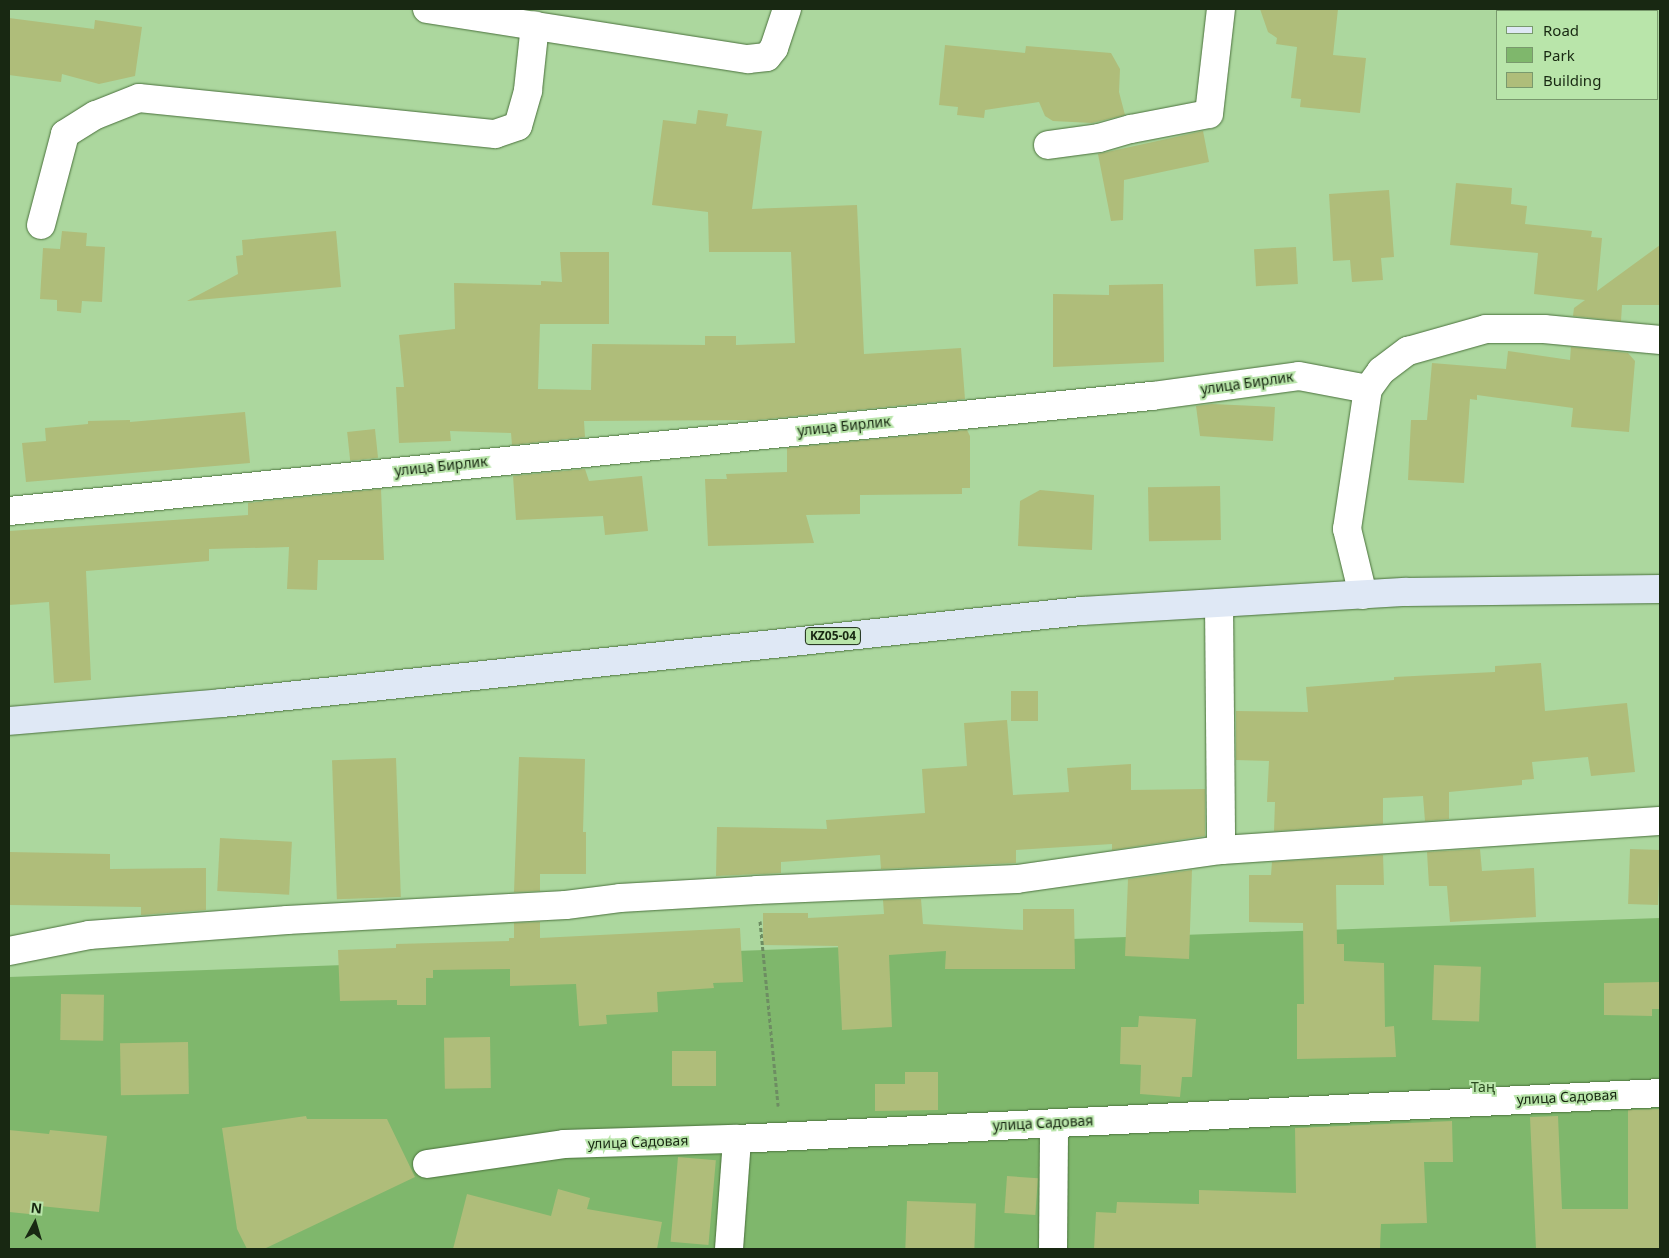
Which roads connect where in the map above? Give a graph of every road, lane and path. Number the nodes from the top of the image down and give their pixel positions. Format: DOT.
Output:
graph roads {
  1 [pos="427,9"];
  2 [pos="787,9"];
  3 [pos="1221,9"];
  4 [pos="535,24"];
  5 [pos="1048,145"];
  6 [pos="41,225"];
  7 [pos="1660,340"];
  8 [pos="1368,389"];
  9 [pos="9,511"];
  10 [pos="1660,589"];
  11 [pos="1362,595"];
  12 [pos="1220,603"];
  13 [pos="9,721"];
  14 [pos="1660,821"];
  15 [pos="1221,850"];
  16 [pos="757,890"];
  17 [pos="9,951"];
  18 [pos="1660,1093"];
  19 [pos="1054,1122"];
  20 [pos="780,1136"];
  21 [pos="737,1139"];
  22 [pos="427,1164"];
  23 [pos="729,1249"];
  24 [pos="1053,1249"];
  1 -- 4 [label="street"];
  2 -- 4 [label="street"];
  3 -- 5 [label="street"];
  4 -- 6 [label="street"];
  7 -- 8 [label="street"];
  8 -- 9 [label="street, улица Бирлик"];
  8 -- 11 [label="street"];
  10 -- 11 [label="main road, KZ05-04"];
  11 -- 12 [label="main road, KZ05-04"];
  12 -- 13 [label="main road, KZ05-04"];
  12 -- 15 [label="street"];
  14 -- 15 [label="street"];
  15 -- 16 [label="street"];
  16 -- 17 [label="street"];
  16 -- 20 [label="path"];
  18 -- 19 [label="street, улица Садовая"];
  19 -- 20 [label="street, улица Садовая"];
  19 -- 24 [label="street"];
  20 -- 21 [label="street, улица Садовая"];
  21 -- 22 [label="street, улица Садовая"];
  21 -- 23 [label="street"];
}
